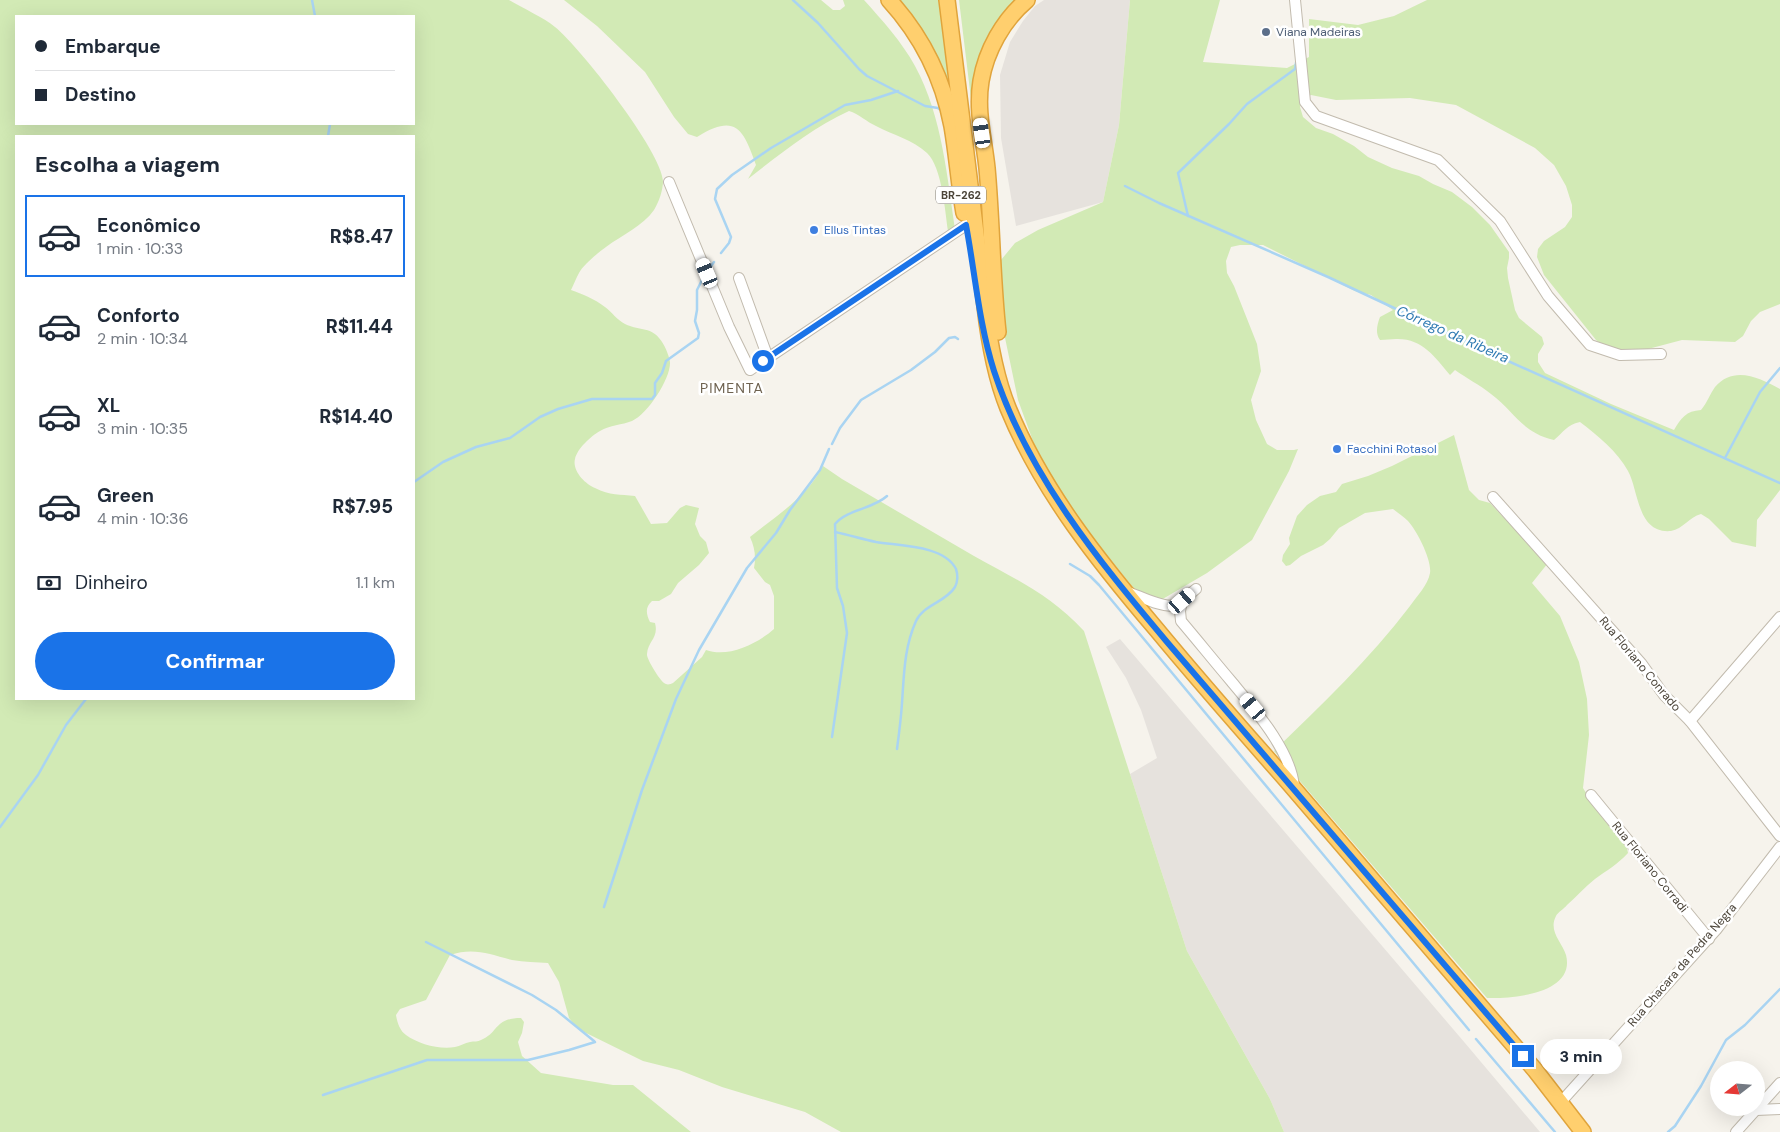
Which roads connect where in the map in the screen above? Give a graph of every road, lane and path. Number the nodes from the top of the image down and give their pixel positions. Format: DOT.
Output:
graph roads {
  1 [pos="889,0"];
  2 [pos="947,0"];
  3 [pos="955,0"];
  4 [pos="1027,0"];
  5 [pos="1295,0"];
  6 [pos="669,182"];
  7 [pos="966,225"];
  8 [pos="739,278"];
  9 [pos="1661,354"];
  10 [pos="768,358"];
  11 [pos="1002,366"];
  12 [pos="1006,402"];
  13 [pos="1021,436"];
  14 [pos="1493,497"];
  15 [pos="1196,589"];
  16 [pos="1124,590"];
  17 [pos="1182,601"];
  18 [pos="1780,617"];
  19 [pos="1690,722"];
  20 [pos="1294,789"];
  21 [pos="1591,795"];
  22 [pos="1780,836"];
  23 [pos="1780,847"];
  24 [pos="1709,939"];
  25 [pos="1780,1083"];
  26 [pos="1765,1100"];
  27 [pos="1560,1103"];
  28 [pos="1780,1109"];
  29 [pos="1765,1110"];
  30 [pos="1751,1116"];
  31 [pos="1583,1132"];
  32 [pos="1736,1132"];
  1 -- 7 [label="highway, BR-262"];
  2 -- 12 [label="highway, BR-262"];
  3 -- 11 [label="highway, BR-262"];
  4 -- 11 [label="highway, BR-262"];
  5 -- 9 [label="street"];
  6 -- 10 [label="street"];
  7 -- 10 [label="street"];
  7 -- 12 [label="highway, BR-262"];
  8 -- 10 [label="street"];
  11 -- 13 [label="highway, BR-262"];
  12 -- 13 [label="highway, BR-262"];
  13 -- 16 [label="highway, BR-262"];
  14 -- 19 [label="street, Rua Floriano Conrado"];
  15 -- 17 [label="street"];
  16 -- 17 [label="street"];
  16 -- 20 [label="highway, BR-262"];
  17 -- 20 [label="street"];
  18 -- 19 [label="street"];
  19 -- 22 [label="street, Rua Floriano Conrado"];
  20 -- 27 [label="highway, BR-262"];
  21 -- 24 [label="street, Rua Floriano Corradi"];
  23 -- 24 [label="street, Rua Chacara da Pedra Negra"];
  24 -- 27 [label="street, Rua Chacara da Pedra Negra"];
  25 -- 26 [label="street"];
  27 -- 31 [label="highway, BR-262"];
  28 -- 29 [label="street"];
  30 -- 32 [label="street"];
}
